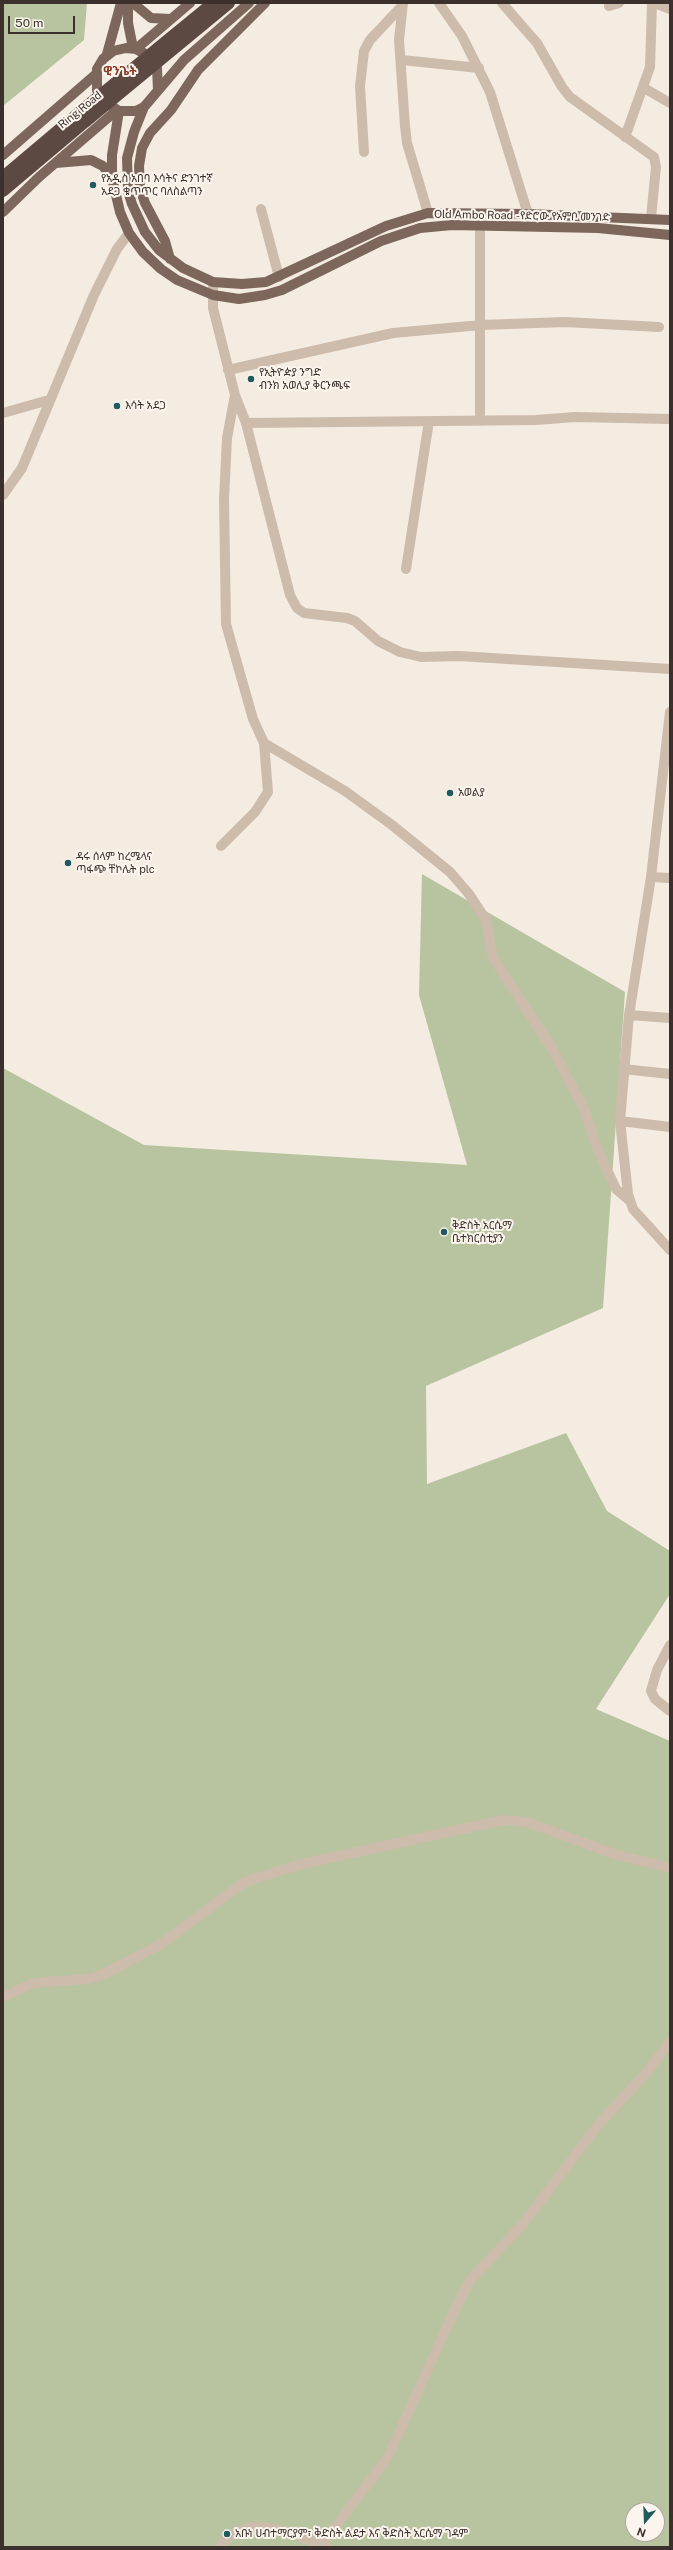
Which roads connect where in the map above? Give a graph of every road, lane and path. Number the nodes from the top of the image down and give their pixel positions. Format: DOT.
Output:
graph roads {
  1 [pos="121,3"];
  2 [pos="128,3"];
  3 [pos="133,3"];
  4 [pos="190,3"];
  5 [pos="213,3"];
  6 [pos="229,3"];
  7 [pos="250,3"];
  8 [pos="265,3"];
  9 [pos="439,3"];
  10 [pos="502,3"];
  11 [pos="619,3"];
  12 [pos="653,3"];
  13 [pos="402,5"];
  14 [pos="609,6"];
  15 [pos="670,9"];
  16 [pos="170,19"];
  17 [pos="135,48"];
  18 [pos="107,54"];
  19 [pos="402,60"];
  20 [pos="479,68"];
  21 [pos="95,75"];
  22 [pos="644,88"];
  23 [pos="158,90"];
  24 [pos="670,103"];
  25 [pos="144,107"];
  26 [pos="118,110"];
  27 [pos="625,137"];
  28 [pos="364,152"];
  29 [pos="3,156"];
  30 [pos="56,164"];
  31 [pos="3,177"];
  32 [pos="112,178"];
  33 [pos="3,191"];
  34 [pos="261,210"];
  35 [pos="3,212"];
  36 [pos="428,213"];
  37 [pos="528,214"];
  38 [pos="651,218"];
  39 [pos="670,220"];
  40 [pos="480,226"];
  41 [pos="129,233"];
  42 [pos="670,235"];
  43 [pos="170,259"];
  44 [pos="279,277"];
  45 [pos="213,282"];
  46 [pos="213,295"];
  47 [pos="481,326"];
  48 [pos="659,326"];
  49 [pos="228,370"];
  50 [pos="235,395"];
  51 [pos="49,400"];
  52 [pos="3,413"];
  53 [pos="670,419"];
  54 [pos="430,421"];
  55 [pos="480,421"];
  56 [pos="246,423"];
  57 [pos="3,494"];
  58 [pos="406,569"];
  59 [pos="670,669"];
  60 [pos="670,712"];
  61 [pos="264,743"];
  62 [pos="221,846"];
  63 [pos="651,876"];
  64 [pos="670,878"];
  65 [pos="629,1015"];
  66 [pos="670,1018"];
  67 [pos="623,1069"];
  68 [pos="670,1074"];
  69 [pos="620,1121"];
  70 [pos="670,1127"];
  71 [pos="630,1201"];
  72 [pos="670,1250"];
  73 [pos="669,1649"];
  74 [pos="670,1711"];
  75 [pos="670,1868"];
  76 [pos="3,1998"];
  77 [pos="670,2042"];
  78 [pos="324,2545"];
  79 [pos="220,2547"];
  1 -- 18 [label="main road"];
  2 -- 17 [label="main road"];
  3 -- 16 [label="main road"];
  4 -- 16 [label="main road"];
  5 -- 31 [label="highway, Ring Road, bridge"];
  6 -- 33 [label="highway, Ring Road, bridge"];
  7 -- 23 [label="main road"];
  8 -- 43 [label="main road"];
  9 -- 20 [label="street"];
  10 -- 27 [label="street"];
  11 -- 14 [label="street"];
  12 -- 15 [label="street"];
  12 -- 22 [label="street"];
  13 -- 19 [label="street"];
  13 -- 28 [label="street"];
  16 -- 17 [label="main road"];
  17 -- 18 [label="main road"];
  17 -- 23 [label="main road"];
  18 -- 21 [label="main road"];
  19 -- 20 [label="street"];
  19 -- 36 [label="street"];
  20 -- 37 [label="street"];
  21 -- 26 [label="main road"];
  21 -- 29 [label="main road, Ring Road"];
  22 -- 24 [label="street"];
  22 -- 27 [label="street"];
  23 -- 25 [label="main road"];
  25 -- 26 [label="main road"];
  25 -- 43 [label="main road, Old Ambo Road -የድሮው የአምቦ መንገድ"];
  26 -- 30 [label="main road"];
  26 -- 32 [label="main road, Old Ambo Road -የድሮው የአምቦ መንገድ"];
  27 -- 38 [label="street"];
  30 -- 32 [label="main road"];
  30 -- 35 [label="main road"];
  32 -- 41 [label="main road, Old Ambo Road -የድሮው የአምቦ መንገድ"];
  34 -- 44 [label="street"];
  36 -- 37 [label="main road, Old Ambo Road -የድሮው የአምቦ መንገድ"];
  36 -- 44 [label="main road, Old Ambo Road -የድሮው የአምቦ መንገድ"];
  37 -- 38 [label="main road, Old Ambo Road -የድሮው የአምቦ መንገድ"];
  38 -- 39 [label="main road, Old Ambo Road -የድሮው የአምቦ መንገድ"];
  40 -- 42 [label="main road, Old Ambo Road -የድሮው የአምቦ መንገድ"];
  40 -- 46 [label="main road, Old Ambo Road -የድሮው የአምቦ መንገድ"];
  40 -- 47 [label="street"];
  41 -- 46 [label="main road, Old Ambo Road -የድሮው የአምቦ መንገድ"];
  41 -- 51 [label="street"];
  43 -- 45 [label="main road, Old Ambo Road -የድሮው የአምቦ መንገድ"];
  44 -- 45 [label="main road, Old Ambo Road -የድሮው የአምቦ መንገድ"];
  45 -- 46 [label="street"];
  46 -- 49 [label="street"];
  47 -- 48 [label="street"];
  47 -- 49 [label="street"];
  47 -- 55 [label="street"];
  49 -- 50 [label="street"];
  50 -- 56 [label="street"];
  50 -- 61 [label="street"];
  51 -- 52 [label="street"];
  51 -- 57 [label="street"];
  53 -- 55 [label="street"];
  54 -- 55 [label="street"];
  54 -- 56 [label="street"];
  54 -- 58 [label="street"];
  56 -- 59 [label="street"];
  60 -- 63 [label="street"];
  61 -- 62 [label="street"];
  61 -- 71 [label="street"];
  63 -- 64 [label="street"];
  63 -- 65 [label="street"];
  65 -- 66 [label="street"];
  65 -- 67 [label="street"];
  67 -- 68 [label="street"];
  67 -- 69 [label="street"];
  69 -- 70 [label="street"];
  69 -- 71 [label="street"];
  71 -- 72 [label="street"];
  73 -- 74 [label="street"];
  75 -- 76 [label="street"];
  77 -- 78 [label="street"];
  78 -- 79 [label="street"];
}
